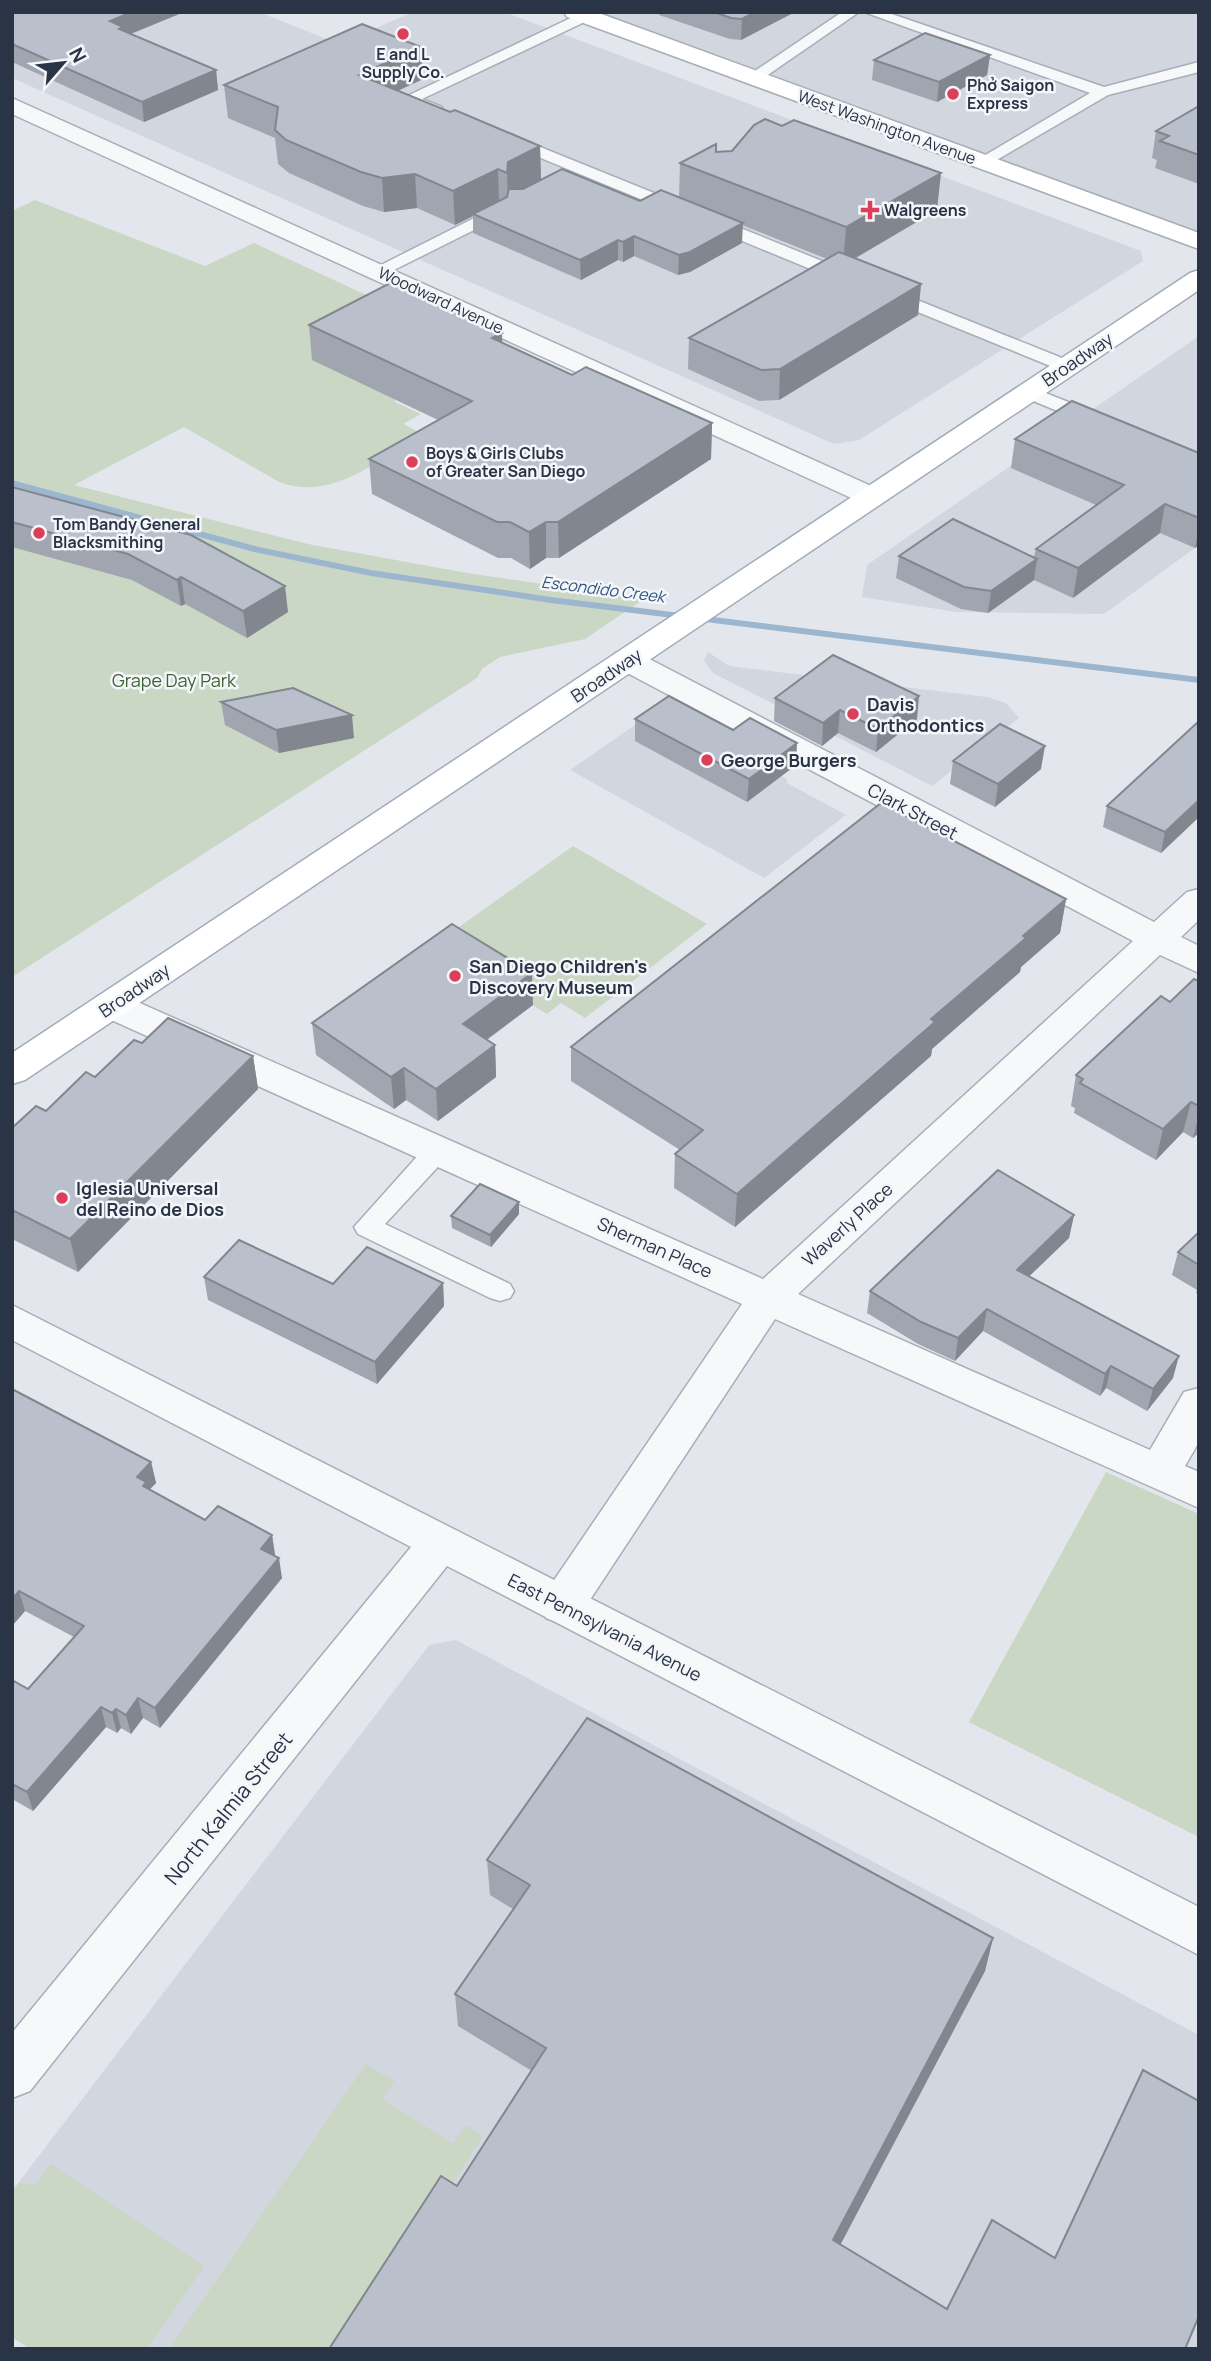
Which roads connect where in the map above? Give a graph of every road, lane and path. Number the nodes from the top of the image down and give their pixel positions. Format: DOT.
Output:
graph roads {
  1 [pos="852,12"];
  2 [pos="871,12"];
  3 [pos="580,14"];
  4 [pos="1199,67"];
  5 [pos="754,78"];
  6 [pos="1103,92"];
  7 [pos="12,105"];
  8 [pos="458,119"];
  9 [pos="495,134"];
  10 [pos="982,163"];
  11 [pos="581,169"];
  12 [pos="559,181"];
  13 [pos="699,196"];
  14 [pos="677,208"];
  15 [pos="500,210"];
  16 [pos="1199,242"];
  17 [pos="379,271"];
  18 [pos="1199,278"];
  19 [pos="1066,366"];
  20 [pos="1028,391"];
  21 [pos="1101,422"];
  22 [pos="870,496"];
  23 [pos="627,660"];
  24 [pos="1199,901"];
  25 [pos="1159,940"];
  26 [pos="1199,961"];
  27 [pos="111,1005"];
  28 [pos="12,1071"];
  29 [pos="439,1149"];
  30 [pos="500,1291"];
  31 [pos="768,1298"];
  32 [pos="12,1321"];
  33 [pos="1199,1404"];
  34 [pos="1159,1473"];
  35 [pos="1199,1491"];
  36 [pos="441,1542"];
  37 [pos="562,1605"];
  38 [pos="1199,1933"];
  39 [pos="20,2049"];
  1 -- 5 [label="lane"];
  2 -- 6 [label="lane"];
  3 -- 5 [label="main road, West Washington Avenue"];
  3 -- 8 [label="lane"];
  4 -- 6 [label="lane"];
  5 -- 10 [label="main road, West Washington Avenue"];
  6 -- 10 [label="lane"];
  7 -- 17 [label="street, Woodward Avenue"];
  9 -- 11 [label="lane"];
  10 -- 16 [label="main road, West Washington Avenue"];
  11 -- 12 [label="lane"];
  11 -- 14 [label="lane"];
  13 -- 14 [label="lane"];
  14 -- 19 [label="lane"];
  15 -- 17 [label="lane"];
  17 -- 22 [label="street, Woodward Avenue"];
  18 -- 19 [label="main road, Broadway"];
  19 -- 20 [label="main road, Broadway"];
  20 -- 21 [label="lane"];
  20 -- 22 [label="main road, Broadway"];
  22 -- 23 [label="main road, Broadway"];
  23 -- 25 [label="street, Clark Street"];
  23 -- 27 [label="main road, Broadway"];
  24 -- 25 [label="street, Waverly Place"];
  25 -- 26 [label="street, Clark Street"];
  25 -- 31 [label="street, Waverly Place"];
  27 -- 28 [label="main road, Broadway"];
  27 -- 29 [label="street, Sherman Place"];
  29 -- 30 [label="lane"];
  29 -- 31 [label="street, Sherman Place"];
  31 -- 34 [label="street, Sherman Place"];
  31 -- 37 [label="street, Waverly Place"];
  32 -- 36 [label="street, East Pennsylvania Avenue"];
  33 -- 34 [label="street"];
  34 -- 35 [label="street, Sherman Place"];
  36 -- 37 [label="street, East Pennsylvania Avenue"];
  36 -- 39 [label="street, North Kalmia Street"];
  37 -- 38 [label="street, East Pennsylvania Avenue"];
}
